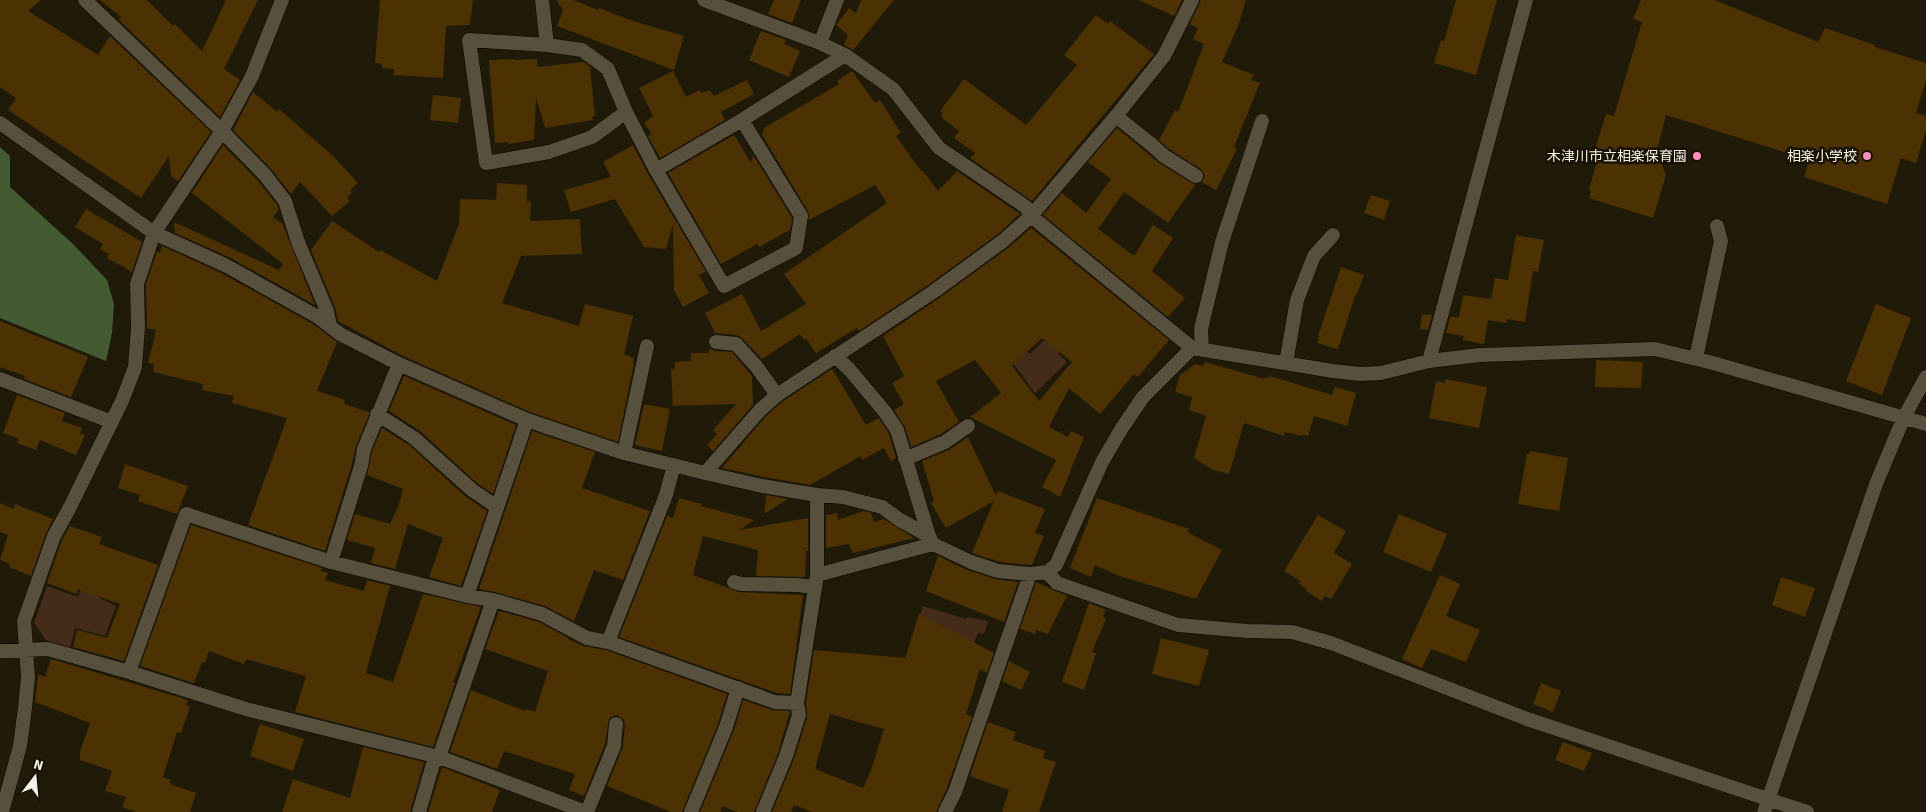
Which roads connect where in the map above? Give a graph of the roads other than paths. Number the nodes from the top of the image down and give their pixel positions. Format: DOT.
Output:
graph roads {
  1 [pos="85,0"];
  2 [pos="282,0"];
  3 [pos="542,0"];
  4 [pos="704,0"];
  5 [pos="837,0"];
  6 [pos="1192,0"];
  7 [pos="1526,0"];
  8 [pos="820,43"];
  9 [pos="547,44"];
  10 [pos="845,55"];
  11 [pos="626,112"];
  12 [pos="1116,116"];
  13 [pos="742,120"];
  14 [pos="1262,120"];
  15 [pos="0,123"];
  16 [pos="222,131"];
  17 [pos="656,170"];
  18 [pos="1196,176"];
  19 [pos="1031,216"];
  20 [pos="1718,226"];
  21 [pos="154,233"];
  22 [pos="1332,235"];
  23 [pos="330,326"];
  24 [pos="716,342"];
  25 [pos="647,346"];
  26 [pos="1197,348"];
  27 [pos="835,356"];
  28 [pos="1696,358"];
  29 [pos="1429,361"];
  30 [pos="1286,363"];
  31 [pos="400,364"];
  32 [pos="1926,376"];
  33 [pos="0,379"];
  34 [pos="777,395"];
  35 [pos="377,414"];
  36 [pos="1904,417"];
  37 [pos="527,420"];
  38 [pos="112,422"];
  39 [pos="1926,424"];
  40 [pos="968,426"];
  41 [pos="624,453"];
  42 [pos="905,459"];
  43 [pos="674,465"];
  44 [pos="705,473"];
  45 [pos="817,495"];
  46 [pos="497,507"];
  47 [pos="931,540"];
  48 [pos="331,562"];
  49 [pos="1048,572"];
  50 [pos="1030,574"];
  51 [pos="815,581"];
  52 [pos="734,582"];
  53 [pos="467,596"];
  54 [pos="493,600"];
  55 [pos="608,642"];
  56 [pos="27,649"];
  57 [pos="0,651"];
  58 [pos="129,672"];
  59 [pos="738,688"];
  60 [pos="797,702"];
  61 [pos="616,724"];
  62 [pos="439,757"];
  63 [pos="1766,806"];
  64 [pos="2,812"];
  65 [pos="419,812"];
  66 [pos="587,812"];
  67 [pos="691,812"];
  68 [pos="763,812"];
  69 [pos="945,812"];
  70 [pos="1807,812"];
  1 -- 16 [label="street"];
  2 -- 16 [label="street"];
  3 -- 9 [label="street"];
  4 -- 8 [label="street"];
  5 -- 8 [label="street"];
  6 -- 12 [label="street"];
  7 -- 29 [label="street"];
  8 -- 10 [label="street"];
  9 -- 11 [label="street"];
  9 -- 11 [label="street"];
  10 -- 13 [label="street"];
  10 -- 19 [label="street"];
  11 -- 17 [label="street"];
  12 -- 18 [label="street"];
  12 -- 19 [label="street"];
  13 -- 17 [label="street"];
  13 -- 17 [label="street"];
  14 -- 26 [label="street"];
  15 -- 21 [label="street"];
  16 -- 21 [label="street"];
  16 -- 23 [label="street"];
  19 -- 26 [label="street"];
  19 -- 27 [label="street"];
  20 -- 28 [label="street"];
  21 -- 23 [label="street"];
  21 -- 38 [label="street"];
  22 -- 30 [label="street"];
  23 -- 31 [label="street"];
  24 -- 34 [label="street"];
  25 -- 41 [label="street"];
  26 -- 30 [label="street"];
  26 -- 49 [label="street"];
  27 -- 34 [label="street"];
  27 -- 42 [label="street"];
  28 -- 29 [label="street"];
  28 -- 36 [label="street"];
  29 -- 30 [label="street"];
  31 -- 35 [label="street"];
  31 -- 37 [label="street"];
  32 -- 36 [label="street"];
  33 -- 38 [label="street"];
  34 -- 44 [label="street"];
  35 -- 46 [label="street"];
  35 -- 48 [label="street"];
  36 -- 39 [label="street"];
  36 -- 63 [label="street"];
  37 -- 41 [label="street"];
  37 -- 46 [label="street"];
  38 -- 56 [label="street"];
  40 -- 42 [label="street"];
  41 -- 43 [label="street"];
  42 -- 47 [label="street"];
  43 -- 44 [label="street"];
  43 -- 55 [label="street"];
  44 -- 45 [label="street"];
  45 -- 47 [label="street"];
  45 -- 51 [label="street"];
  46 -- 53 [label="street"];
  47 -- 50 [label="street"];
  47 -- 51 [label="street"];
  48 -- 53 [label="street"];
  48 -- 58 [label="street"];
  49 -- 50 [label="street"];
  49 -- 63 [label="street"];
  50 -- 69 [label="street"];
  51 -- 52 [label="street"];
  51 -- 60 [label="street"];
  53 -- 54 [label="street"];
  54 -- 55 [label="street"];
  54 -- 62 [label="street"];
  55 -- 59 [label="street"];
  56 -- 57 [label="street"];
  56 -- 58 [label="street"];
  56 -- 64 [label="street"];
  58 -- 62 [label="street"];
  59 -- 60 [label="street"];
  59 -- 67 [label="street"];
  60 -- 68 [label="street"];
  61 -- 66 [label="street"];
  62 -- 65 [label="street"];
  62 -- 66 [label="street"];
  63 -- 70 [label="street"];
}
